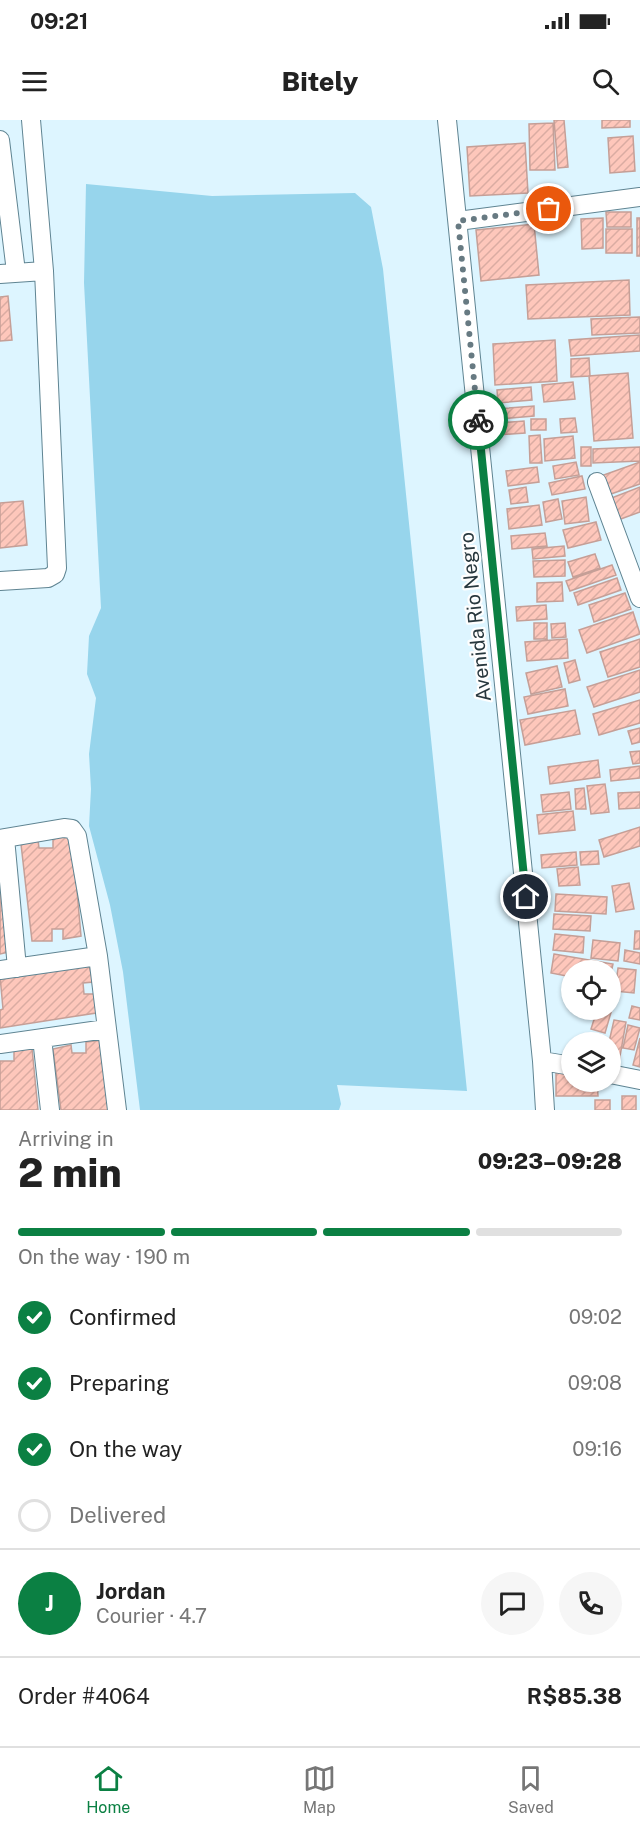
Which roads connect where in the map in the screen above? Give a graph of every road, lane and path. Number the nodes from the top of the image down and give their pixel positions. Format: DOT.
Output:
graph roads {
  1 [pos="31,120"];
  2 [pos="447,120"];
  3 [pos="0,140"];
  4 [pos="640,197"];
  5 [pos="458,221"];
  6 [pos="44,271"];
  7 [pos="8,273"];
  8 [pos="597,482"];
  9 [pos="0,581"];
  10 [pos="640,598"];
  11 [pos="2,838"];
  12 [pos="98,956"];
  13 [pos="8,969"];
  14 [pos="106,1029"];
  15 [pos="42,1038"];
  16 [pos="0,1044"];
  17 [pos="542,1061"];
  18 [pos="561,1064"];
  19 [pos="621,1076"];
  20 [pos="640,1080"];
  21 [pos="50,1110"];
  22 [pos="117,1110"];
  23 [pos="545,1110"];
  1 -- 6 [label="street"];
  2 -- 5 [label="street, Avenida Rio Negro"];
  3 -- 7 [label="street"];
  4 -- 5 [label="street"];
  5 -- 17 [label="street, Avenida Rio Negro"];
  6 -- 7 [label="street"];
  6 -- 9 [label="street"];
  8 -- 10 [label="street"];
  11 -- 12 [label="street"];
  11 -- 13 [label="street"];
  12 -- 13 [label="street"];
  12 -- 14 [label="street"];
  14 -- 15 [label="street"];
  14 -- 22 [label="street"];
  15 -- 16 [label="street"];
  15 -- 21 [label="street"];
  17 -- 18 [label="street"];
  17 -- 23 [label="street, Avenida Rio Negro"];
  19 -- 20 [label="street"];
}
